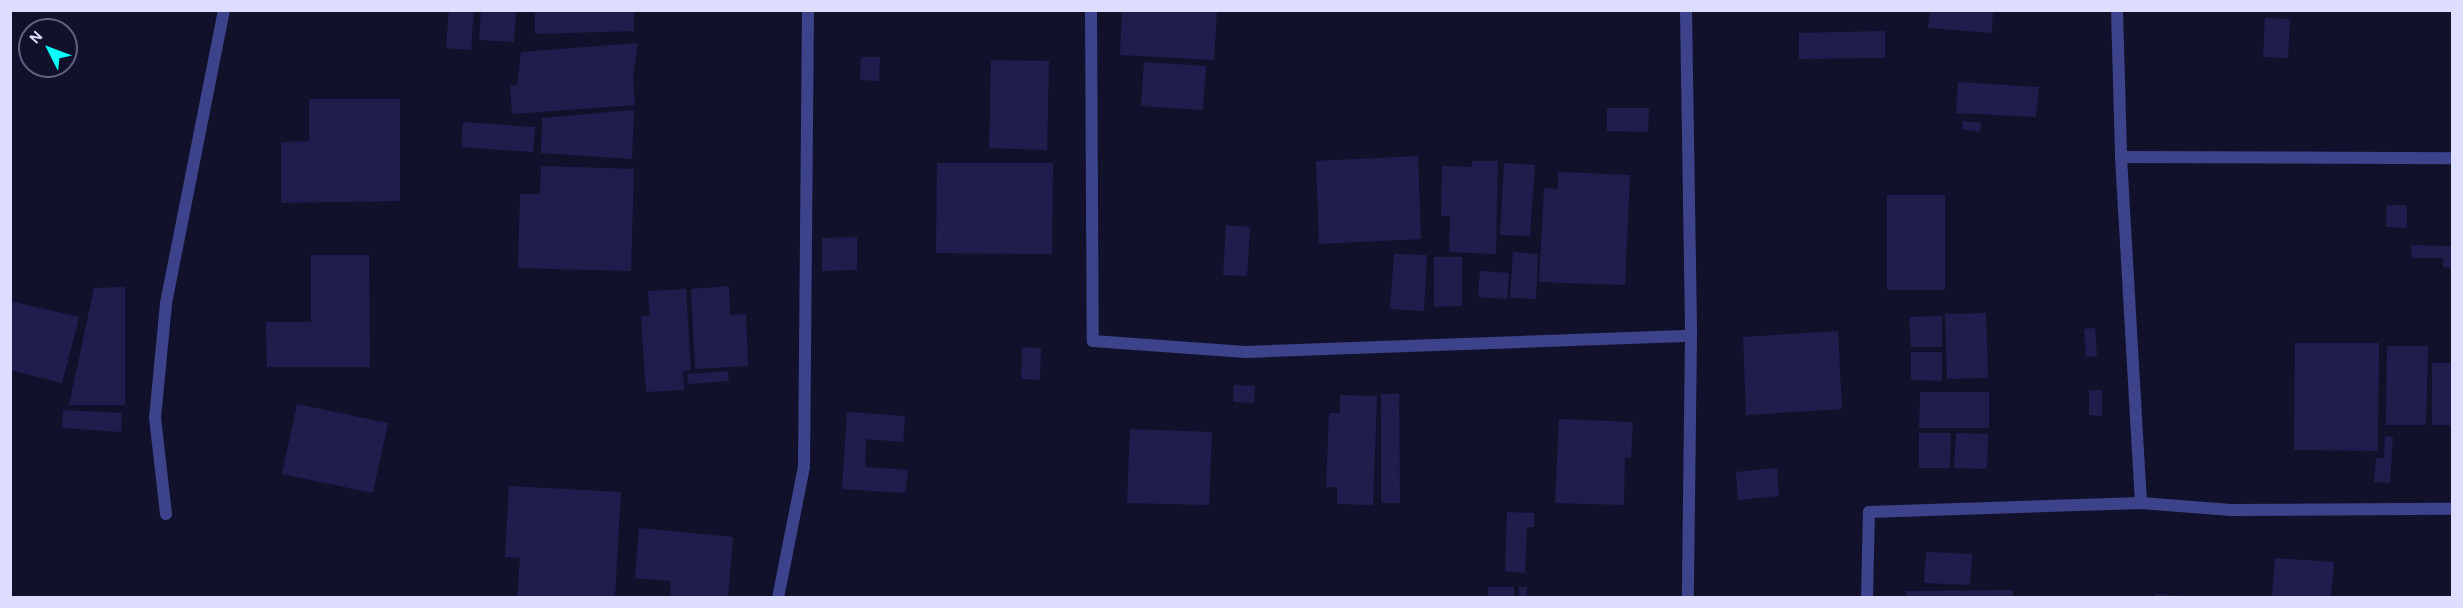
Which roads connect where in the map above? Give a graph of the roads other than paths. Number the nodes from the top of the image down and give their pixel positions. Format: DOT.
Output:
graph roads {
  1 [pos="224,10"];
  2 [pos="808,10"];
  3 [pos="1091,10"];
  4 [pos="1686,10"];
  5 [pos="2117,10"];
  6 [pos="2121,157"];
  7 [pos="2452,158"];
  8 [pos="1691,336"];
  9 [pos="2140,503"];
  10 [pos="2452,509"];
  11 [pos="166,514"];
  12 [pos="778,597"];
  13 [pos="1688,597"];
  14 [pos="1867,597"];
  1 -- 11 [label="street"];
  2 -- 12 [label="street"];
  3 -- 8 [label="street"];
  4 -- 8 [label="street"];
  5 -- 6 [label="street"];
  6 -- 7 [label="street"];
  6 -- 9 [label="street"];
  8 -- 13 [label="street"];
  9 -- 10 [label="street"];
  9 -- 14 [label="street"];
}
